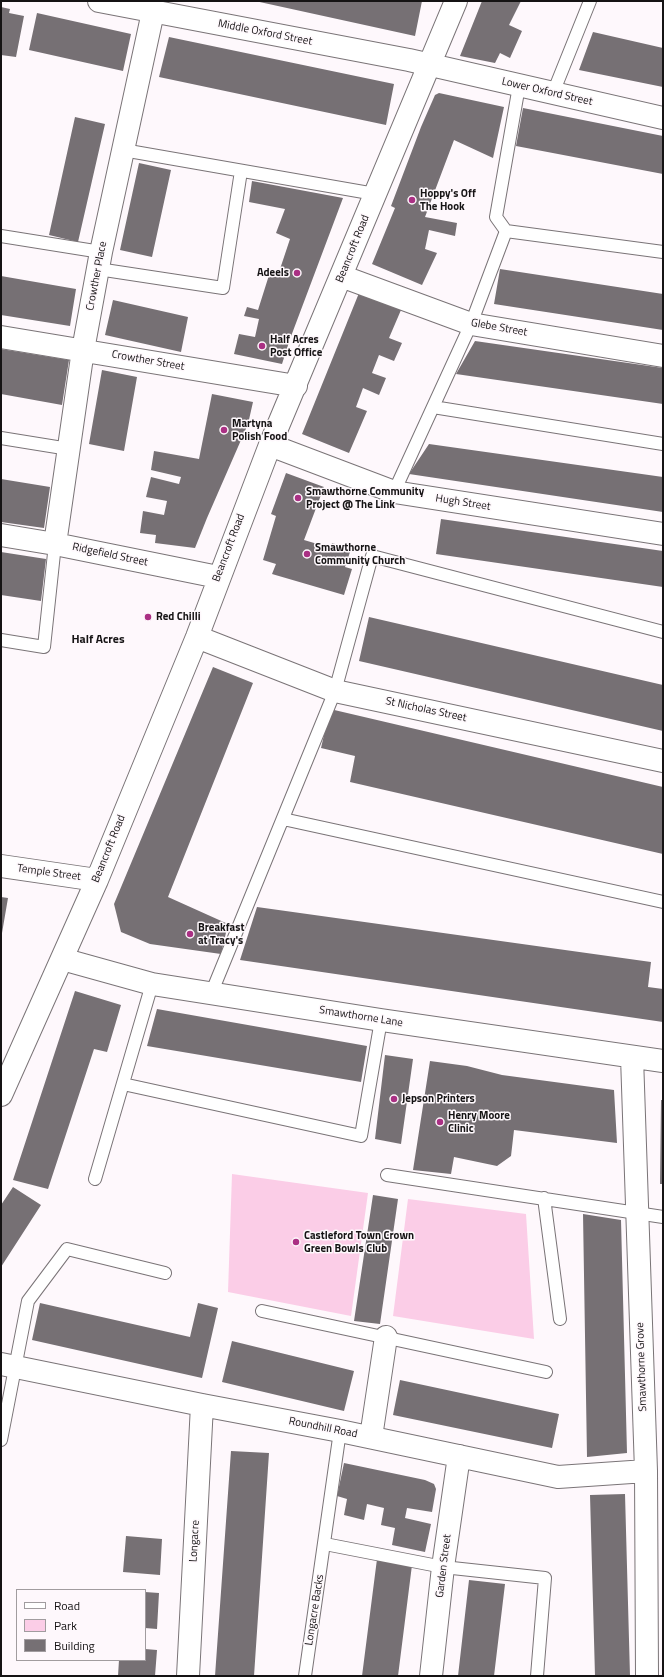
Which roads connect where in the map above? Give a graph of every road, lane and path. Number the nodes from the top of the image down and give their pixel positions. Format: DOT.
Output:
graph roads {
  1 [pos="99,1"];
  2 [pos="456,1"];
  3 [pos="590,1"];
  4 [pos="152,12"];
  5 [pos="431,65"];
  6 [pos="519,86"];
  7 [pos="553,93"];
  8 [pos="663,118"];
  9 [pos="123,150"];
  10 [pos="241,171"];
  11 [pos="375,194"];
  12 [pos="506,231"];
  13 [pos="1,236"];
  14 [pos="663,252"];
  15 [pos="100,260"];
  16 [pos="341,276"];
  17 [pos="471,324"];
  18 [pos="1,337"];
  19 [pos="83,350"];
  20 [pos="663,356"];
  21 [pos="296,386"];
  22 [pos="433,407"];
  23 [pos="1,438"];
  24 [pos="663,444"];
  25 [pos="270,445"];
  26 [pos="69,449"];
  27 [pos="394,492"];
  28 [pos="663,534"];
  29 [pos="1,535"];
  30 [pos="55,544"];
  31 [pos="218,577"];
  32 [pos="663,632"];
  33 [pos="196,637"];
  34 [pos="1,640"];
  35 [pos="335,691"];
  36 [pos="663,761"];
  37 [pos="284,819"];
  38 [pos="1,866"];
  39 [pos="96,880"];
  40 [pos="663,902"];
  41 [pos="62,959"];
  42 [pos="152,984"];
  43 [pos="211,994"];
  44 [pos="381,1020"];
  45 [pos="632,1057"];
  46 [pos="663,1061"];
  47 [pos="123,1084"];
  48 [pos="1,1095"];
  49 [pos="387,1175"];
  50 [pos="95,1179"];
  51 [pos="544,1198"];
  52 [pos="637,1212"];
  53 [pos="663,1217"];
  54 [pos="165,1273"];
  55 [pos="262,1311"];
  56 [pos="560,1319"];
  57 [pos="386,1338"];
  58 [pos="8,1365"];
  59 [pos="546,1372"];
  60 [pos="202,1405"];
  61 [pos="3,1418"];
  62 [pos="340,1431"];
  63 [pos="370,1437"];
  64 [pos="1,1440"];
  65 [pos="459,1456"];
  66 [pos="646,1471"];
  67 [pos="325,1544"];
  68 [pos="443,1567"];
  69 [pos="188,1676"];
  70 [pos="305,1676"];
  71 [pos="431,1676"];
  72 [pos="537,1676"];
  73 [pos="647,1676"];
  1 -- 4 [label="street, Middle Oxford Street"];
  2 -- 5 [label="street, Beancroft Road"];
  3 -- 7 [label="lane"];
  4 -- 5 [label="street, Middle Oxford Street"];
  4 -- 9 [label="street, Crowther Place"];
  5 -- 6 [label="street, Lower Oxford Street"];
  5 -- 11 [label="street, Beancroft Road"];
  6 -- 7 [label="street, Lower Oxford Street"];
  6 -- 12 [label="lane"];
  7 -- 8 [label="street, Lower Oxford Street"];
  9 -- 10 [label="lane"];
  9 -- 15 [label="street, Crowther Place"];
  10 -- 11 [label="lane"];
  10 -- 15 [label="lane"];
  11 -- 16 [label="street, Beancroft Road"];
  12 -- 14 [label="lane"];
  12 -- 17 [label="lane"];
  13 -- 15 [label="lane"];
  15 -- 19 [label="street, Crowther Place"];
  16 -- 17 [label="street, Glebe Street"];
  16 -- 21 [label="street, Beancroft Road"];
  17 -- 20 [label="street, Glebe Street"];
  17 -- 22 [label="lane"];
  18 -- 19 [label="street, Crowther Street"];
  19 -- 21 [label="street, Crowther Street"];
  19 -- 26 [label="street, Crowther Place"];
  21 -- 25 [label="street, Beancroft Road"];
  22 -- 24 [label="lane"];
  22 -- 27 [label="lane"];
  23 -- 26 [label="lane"];
  25 -- 27 [label="street, Hugh Street"];
  25 -- 31 [label="street, Beancroft Road"];
  26 -- 30 [label="street, Crowther Place"];
  27 -- 28 [label="street, Hugh Street"];
  29 -- 30 [label="street, Ridgefield Street"];
  30 -- 31 [label="street, Ridgefield Street"];
  30 -- 34 [label="lane"];
  31 -- 33 [label="street, Beancroft Road"];
  32 -- 35 [label="lane"];
  33 -- 35 [label="street, St Nicholas Street"];
  33 -- 39 [label="street, Beancroft Road"];
  35 -- 36 [label="street, St Nicholas Street"];
  35 -- 37 [label="lane"];
  37 -- 40 [label="lane"];
  37 -- 43 [label="lane"];
  38 -- 39 [label="street, Temple Street"];
  39 -- 41 [label="street, Beancroft Road"];
  41 -- 42 [label="street, Smawthorne Lane"];
  41 -- 48 [label="street, Beancroft Road"];
  42 -- 43 [label="street, Smawthorne Lane"];
  42 -- 47 [label="lane"];
  43 -- 44 [label="street, Smawthorne Lane"];
  44 -- 45 [label="street, Smawthorne Lane"];
  44 -- 47 [label="lane"];
  45 -- 46 [label="street, Smawthorne Lane"];
  45 -- 52 [label="street, Smawthorne Grove"];
  47 -- 50 [label="lane"];
  49 -- 51 [label="lane"];
  51 -- 52 [label="lane"];
  51 -- 56 [label="lane"];
  52 -- 53 [label="lane"];
  52 -- 66 [label="street, Smawthorne Grove"];
  54 -- 58 [label="lane"];
  55 -- 57 [label="lane"];
  57 -- 59 [label="lane"];
  57 -- 63 [label="street"];
  58 -- 60 [label="street, Roundhill Road"];
  58 -- 61 [label="lane"];
  60 -- 62 [label="street, Roundhill Road"];
  60 -- 69 [label="street, Longacre"];
  61 -- 64 [label="lane"];
  62 -- 63 [label="street, Roundhill Road"];
  62 -- 67 [label="lane, Longacre Backs"];
  63 -- 65 [label="street, Roundhill Road"];
  65 -- 66 [label="street, Roundhill Road"];
  65 -- 68 [label="street, Garden Street"];
  66 -- 73 [label="street, Smawthorne Grove"];
  67 -- 68 [label="lane"];
  67 -- 70 [label="lane, Longacre Backs"];
  68 -- 71 [label="street, Garden Street"];
  68 -- 72 [label="lane"];
}
